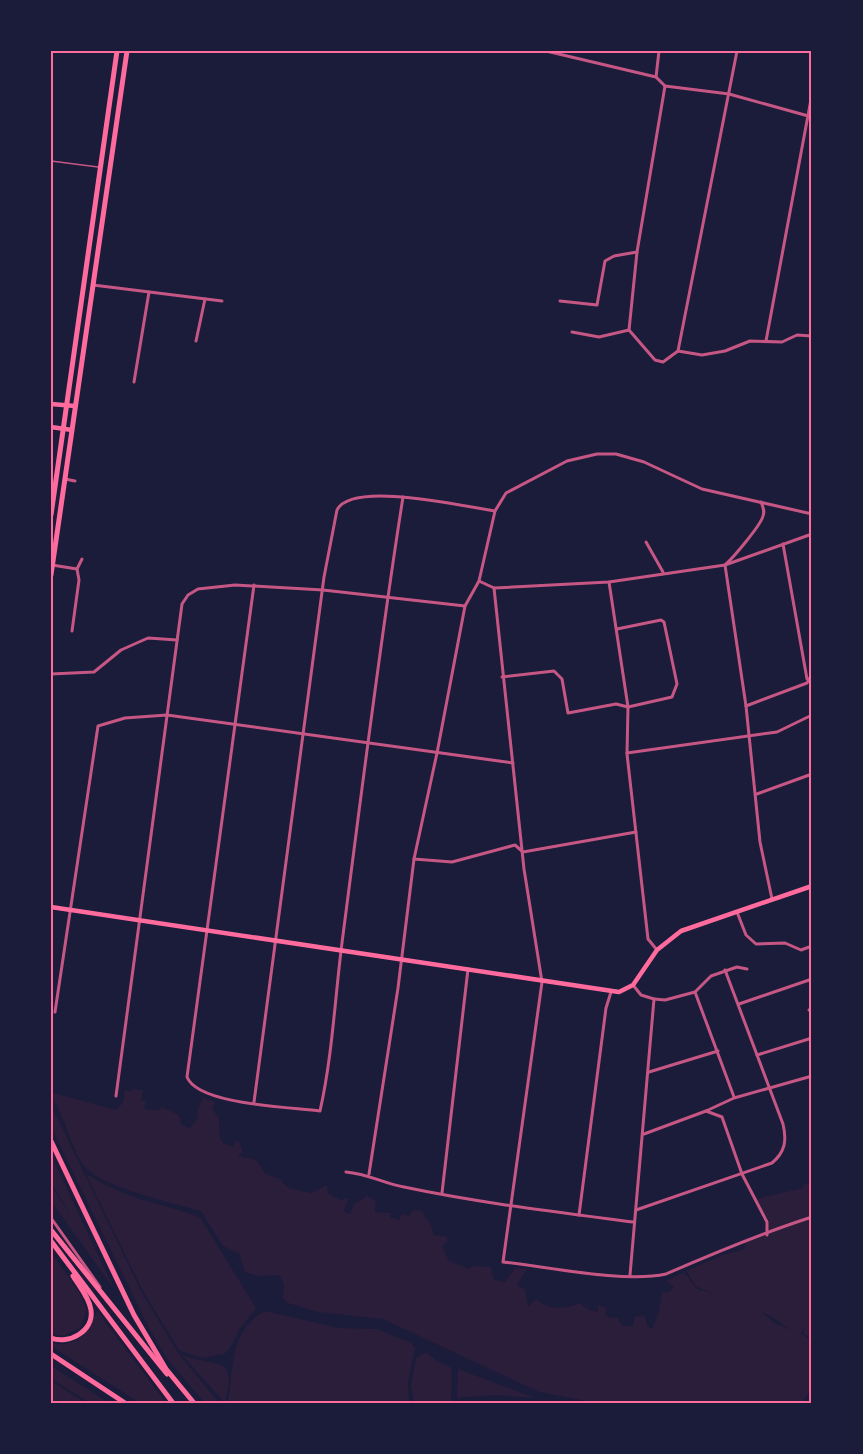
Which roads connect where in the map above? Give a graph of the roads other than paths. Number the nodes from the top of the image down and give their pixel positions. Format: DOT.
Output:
graph roads {
  1 [pos="117,51"];
  2 [pos="127,51"];
  3 [pos="546,51"];
  4 [pos="659,51"];
  5 [pos="737,51"];
  6 [pos="656,77"];
  7 [pos="664,86"];
  8 [pos="729,94"];
  9 [pos="812,94"];
  10 [pos="810,116"];
  11 [pos="51,161"];
  12 [pos="100,167"];
  13 [pos="637,252"];
  14 [pos="93,285"];
  15 [pos="148,292"];
  16 [pos="205,299"];
  17 [pos="222,301"];
  18 [pos="560,301"];
  19 [pos="629,330"];
  20 [pos="572,332"];
  21 [pos="812,336"];
  22 [pos="196,341"];
  23 [pos="766,341"];
  24 [pos="678,351"];
  25 [pos="134,382"];
  26 [pos="51,404"];
  27 [pos="66,405"];
  28 [pos="75,406"];
  29 [pos="51,428"];
  30 [pos="63,429"];
  31 [pos="72,430"];
  32 [pos="65,479"];
  33 [pos="75,481"];
  34 [pos="403,497"];
  35 [pos="761,502"];
  36 [pos="495,511"];
  37 [pos="812,514"];
  38 [pos="51,515"];
  39 [pos="812,534"];
  40 [pos="646,542"];
  41 [pos="783,544"];
  42 [pos="82,559"];
  43 [pos="52,565"];
  44 [pos="725,565"];
  45 [pos="77,569"];
  46 [pos="663,572"];
  47 [pos="51,575"];
  48 [pos="479,581"];
  49 [pos="609,582"];
  50 [pos="254,585"];
  51 [pos="494,588"];
  52 [pos="323,590"];
  53 [pos="387,597"];
  54 [pos="465,606"];
  55 [pos="616,629"];
  56 [pos="72,631"];
  57 [pos="177,640"];
  58 [pos="51,674"];
  59 [pos="812,674"];
  60 [pos="502,677"];
  61 [pos="807,679"];
  62 [pos="746,706"];
  63 [pos="628,708"];
  64 [pos="167,715"];
  65 [pos="812,715"];
  66 [pos="235,723"];
  67 [pos="303,733"];
  68 [pos="750,737"];
  69 [pos="369,742"];
  70 [pos="437,753"];
  71 [pos="627,754"];
  72 [pos="513,763"];
  73 [pos="812,774"];
  74 [pos="757,794"];
  75 [pos="637,832"];
  76 [pos="523,852"];
  77 [pos="414,859"];
  78 [pos="812,886"];
  79 [pos="772,900"];
  80 [pos="51,907"];
  81 [pos="70,910"];
  82 [pos="737,912"];
  83 [pos="140,919"];
  84 [pos="206,930"];
  85 [pos="275,941"];
  86 [pos="812,946"];
  87 [pos="341,950"];
  88 [pos="657,950"];
  89 [pos="401,961"];
  90 [pos="468,969"];
  91 [pos="747,969"];
  92 [pos="725,970"];
  93 [pos="812,979"];
  94 [pos="542,982"];
  95 [pos="633,985"];
  96 [pos="611,992"];
  97 [pos="695,992"];
  98 [pos="654,999"];
  99 [pos="739,1005"];
  100 [pos="55,1012"];
  101 [pos="812,1038"];
  102 [pos="717,1051"];
  103 [pos="757,1055"];
  104 [pos="649,1072"];
  105 [pos="812,1076"];
  106 [pos="771,1088"];
  107 [pos="116,1096"];
  108 [pos="734,1098"];
  109 [pos="254,1102"];
  110 [pos="706,1112"];
  111 [pos="644,1134"];
  112 [pos="51,1141"];
  113 [pos="346,1172"];
  114 [pos="369,1174"];
  115 [pos="742,1174"];
  116 [pos="442,1193"];
  117 [pos="509,1207"];
  118 [pos="636,1210"];
  119 [pos="579,1215"];
  120 [pos="812,1217"];
  121 [pos="51,1218"];
  122 [pos="633,1222"];
  123 [pos="51,1230"];
  124 [pos="767,1235"];
  125 [pos="51,1241"];
  126 [pos="630,1275"];
  127 [pos="107,1297"];
  128 [pos="51,1338"];
  129 [pos="51,1354"];
  130 [pos="180,1388"];
  131 [pos="125,1403"];
  132 [pos="173,1403"];
  133 [pos="194,1403"];
  1 -- 12 [label="main road"];
  2 -- 14 [label="main road"];
  3 -- 6 [label="street"];
  4 -- 6 [label="street"];
  5 -- 8 [label="street"];
  6 -- 7 [label="street"];
  7 -- 8 [label="street"];
  7 -- 13 [label="street"];
  8 -- 10 [label="street"];
  8 -- 24 [label="street"];
  9 -- 10 [label="street"];
  10 -- 23 [label="street"];
  11 -- 12 [label="lane"];
  12 -- 27 [label="main road"];
  13 -- 18 [label="street"];
  13 -- 19 [label="street"];
  14 -- 15 [label="street"];
  14 -- 28 [label="main road"];
  15 -- 16 [label="street"];
  15 -- 25 [label="street"];
  16 -- 17 [label="street"];
  16 -- 22 [label="street"];
  19 -- 20 [label="street"];
  19 -- 24 [label="street"];
  21 -- 23 [label="street"];
  23 -- 24 [label="street"];
  26 -- 27 [label="main road"];
  27 -- 28 [label="main road"];
  27 -- 30 [label="main road"];
  28 -- 31 [label="main road"];
  29 -- 30 [label="main road"];
  30 -- 31 [label="main road"];
  30 -- 38 [label="main road"];
  31 -- 32 [label="main road"];
  32 -- 33 [label="street"];
  32 -- 43 [label="main road"];
  34 -- 36 [label="street"];
  34 -- 52 [label="street"];
  34 -- 53 [label="street"];
  35 -- 36 [label="street"];
  35 -- 37 [label="street"];
  35 -- 44 [label="street"];
  36 -- 48 [label="street"];
  39 -- 41 [label="street"];
  40 -- 46 [label="street"];
  41 -- 44 [label="street"];
  41 -- 61 [label="street"];
  42 -- 45 [label="street"];
  43 -- 45 [label="street"];
  43 -- 47 [label="main road"];
  44 -- 46 [label="street"];
  44 -- 62 [label="street"];
  45 -- 56 [label="street"];
  46 -- 49 [label="street"];
  48 -- 51 [label="street"];
  48 -- 54 [label="street"];
  49 -- 51 [label="street"];
  49 -- 55 [label="street"];
  50 -- 52 [label="street"];
  50 -- 57 [label="street"];
  50 -- 66 [label="street"];
  51 -- 60 [label="street"];
  52 -- 53 [label="street"];
  52 -- 67 [label="street"];
  53 -- 54 [label="street"];
  53 -- 69 [label="street"];
  54 -- 70 [label="street"];
  55 -- 63 [label="street"];
  55 -- 63 [label="street"];
  57 -- 58 [label="street"];
  57 -- 64 [label="street"];
  59 -- 61 [label="street"];
  60 -- 63 [label="street"];
  60 -- 72 [label="street"];
  61 -- 62 [label="street"];
  62 -- 68 [label="street"];
  63 -- 71 [label="street"];
  64 -- 66 [label="street"];
  64 -- 81 [label="street"];
  64 -- 83 [label="street"];
  65 -- 68 [label="street"];
  66 -- 67 [label="street"];
  66 -- 84 [label="street"];
  67 -- 69 [label="street"];
  67 -- 85 [label="street"];
  68 -- 71 [label="street"];
  68 -- 74 [label="street"];
  69 -- 70 [label="street"];
  69 -- 87 [label="street"];
  70 -- 72 [label="street"];
  70 -- 77 [label="street"];
  71 -- 75 [label="street"];
  72 -- 76 [label="street"];
  73 -- 74 [label="street"];
  74 -- 79 [label="street"];
  75 -- 76 [label="street"];
  75 -- 88 [label="street"];
  76 -- 77 [label="street"];
  76 -- 94 [label="street"];
  77 -- 89 [label="street"];
  78 -- 79 [label="main road"];
  79 -- 82 [label="main road"];
  80 -- 81 [label="main road"];
  81 -- 83 [label="main road"];
  81 -- 100 [label="street"];
  82 -- 86 [label="street"];
  82 -- 88 [label="main road"];
  83 -- 84 [label="main road"];
  83 -- 107 [label="street"];
  84 -- 85 [label="main road"];
  84 -- 109 [label="street"];
  85 -- 87 [label="main road"];
  85 -- 109 [label="street"];
  87 -- 89 [label="main road"];
  87 -- 109 [label="street"];
  88 -- 95 [label="main road"];
  89 -- 90 [label="main road"];
  89 -- 114 [label="street"];
  90 -- 94 [label="main road"];
  90 -- 116 [label="street"];
  91 -- 92 [label="street"];
  92 -- 97 [label="street"];
  92 -- 99 [label="street"];
  93 -- 99 [label="street"];
  94 -- 96 [label="main road"];
  94 -- 117 [label="street"];
  95 -- 96 [label="main road"];
  95 -- 98 [label="street"];
  96 -- 119 [label="street"];
  97 -- 98 [label="street"];
  97 -- 102 [label="street"];
  98 -- 104 [label="street"];
  99 -- 103 [label="street"];
  101 -- 103 [label="street"];
  102 -- 104 [label="street"];
  102 -- 108 [label="street"];
  103 -- 106 [label="street"];
  104 -- 111 [label="street"];
  105 -- 106 [label="street"];
  106 -- 108 [label="street"];
  106 -- 115 [label="street"];
  108 -- 110 [label="street"];
  110 -- 111 [label="street"];
  110 -- 115 [label="street"];
  111 -- 118 [label="street"];
  112 -- 130 [label="main road"];
  113 -- 114 [label="street"];
  114 -- 116 [label="street"];
  115 -- 118 [label="street"];
  115 -- 124 [label="street"];
  116 -- 117 [label="street"];
  117 -- 119 [label="street"];
  117 -- 126 [label="street"];
  118 -- 122 [label="street"];
  119 -- 122 [label="street"];
  120 -- 124 [label="street"];
  121 -- 127 [label="street"];
  122 -- 126 [label="street"];
  123 -- 127 [label="main road"];
  124 -- 126 [label="street"];
  125 -- 128 [label="main road"];
  125 -- 132 [label="main road"];
  127 -- 130 [label="main road"];
  129 -- 131 [label="main road"];
  130 -- 133 [label="main road"];
}
